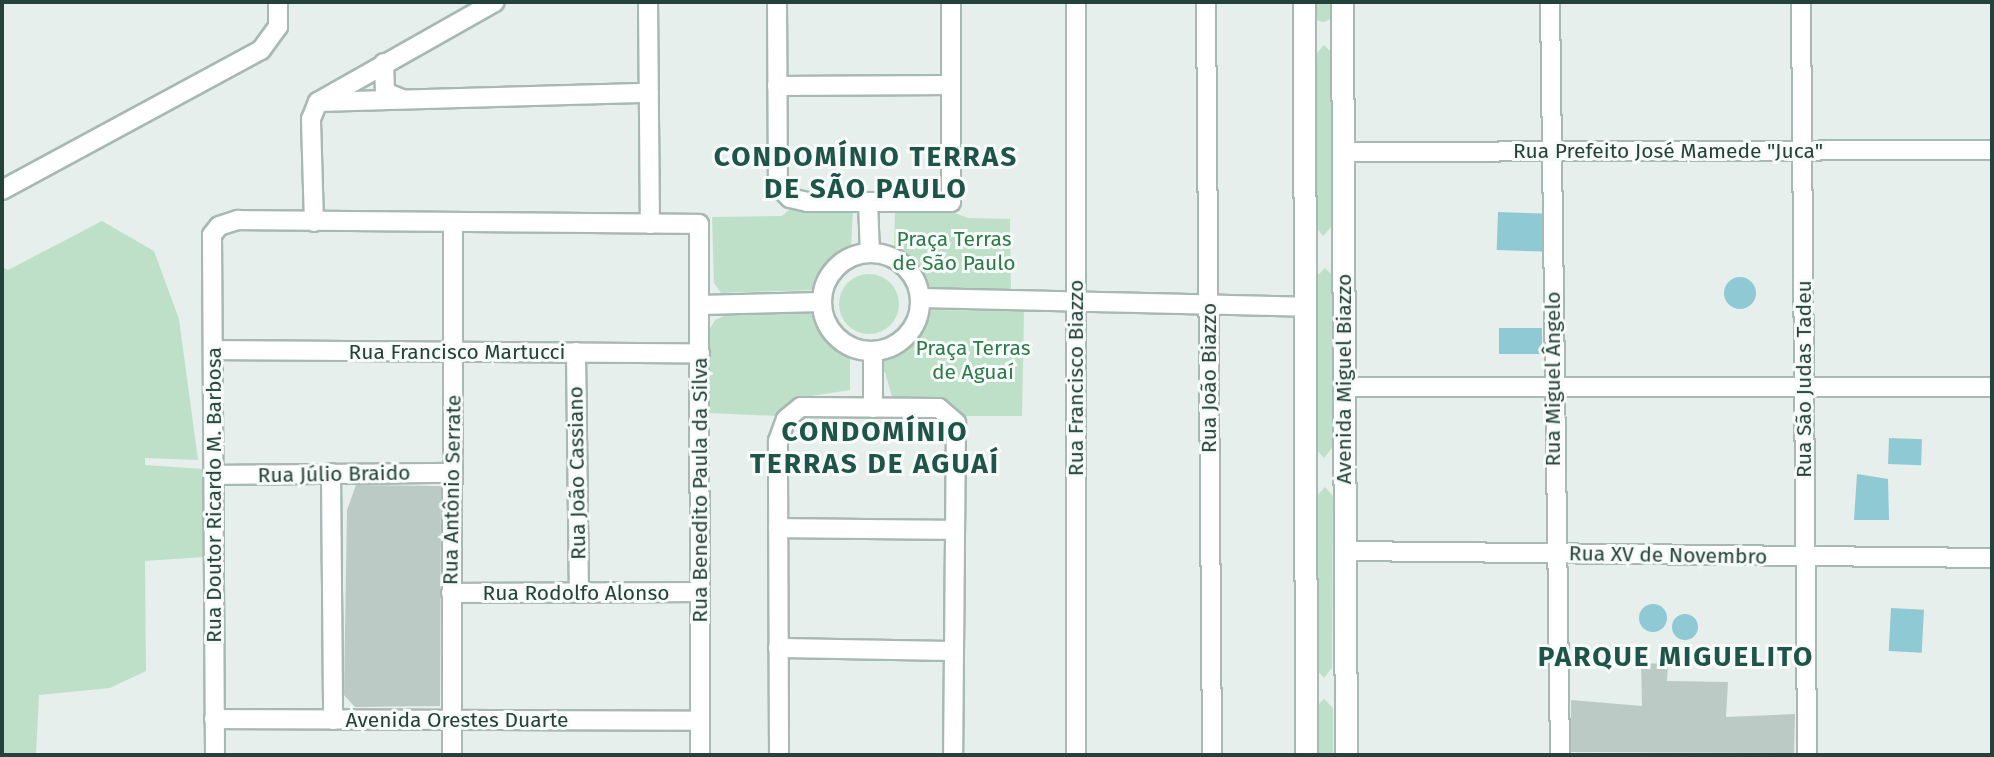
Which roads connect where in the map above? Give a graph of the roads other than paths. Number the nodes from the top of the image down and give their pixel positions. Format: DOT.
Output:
graph roads {
  1 [pos="278,2"];
  2 [pos="495,2"];
  3 [pos="648,2"];
  4 [pos="777,2"];
  5 [pos="951,2"];
  6 [pos="1076,2"];
  7 [pos="1206,2"];
  8 [pos="1304,2"];
  9 [pos="1342,2"];
  10 [pos="1550,2"];
  11 [pos="1801,2"];
  12 [pos="384,63"];
  13 [pos="951,85"];
  14 [pos="777,86"];
  15 [pos="649,93"];
  16 [pos="409,101"];
  17 [pos="318,102"];
  18 [pos="1992,150"];
  19 [pos="1551,151"];
  20 [pos="1802,151"];
  21 [pos="1343,152"];
  22 [pos="2,190"];
  23 [pos="868,202"];
  24 [pos="314,222"];
  25 [pos="453,224"];
  26 [pos="650,224"];
  27 [pos="870,253"];
  28 [pos="1304,253"];
  29 [pos="1343,253"];
  30 [pos="921,298"];
  31 [pos="821,302"];
  32 [pos="1076,302"];
  33 [pos="700,305"];
  34 [pos="1209,305"];
  35 [pos="1305,307"];
  36 [pos="214,350"];
  37 [pos="873,351"];
  38 [pos="576,352"];
  39 [pos="454,353"];
  40 [pos="700,353"];
  41 [pos="1344,387"];
  42 [pos="1553,387"];
  43 [pos="1804,387"];
  44 [pos="1992,387"];
  45 [pos="873,408"];
  46 [pos="1306,466"];
  47 [pos="1344,466"];
  48 [pos="331,473"];
  49 [pos="453,473"];
  50 [pos="215,475"];
  51 [pos="778,528"];
  52 [pos="955,530"];
  53 [pos="1345,551"];
  54 [pos="1554,554"];
  55 [pos="1805,556"];
  56 [pos="1992,558"];
  57 [pos="451,593"];
  58 [pos="579,593"];
  59 [pos="700,593"];
  60 [pos="778,648"];
  61 [pos="954,652"];
  62 [pos="214,719"];
  63 [pos="333,720"];
  64 [pos="452,720"];
  65 [pos="700,721"];
  66 [pos="215,755"];
  67 [pos="452,755"];
  68 [pos="700,755"];
  69 [pos="779,755"];
  70 [pos="953,755"];
  71 [pos="1076,755"];
  72 [pos="1212,755"];
  73 [pos="1306,755"];
  74 [pos="1346,755"];
  75 [pos="1560,755"];
  76 [pos="1807,755"];
  1 -- 22 [label="street"];
  2 -- 12 [label="street"];
  3 -- 15 [label="street"];
  4 -- 14 [label="street"];
  5 -- 13 [label="street"];
  6 -- 32 [label="street, Rua Francisco Biazzo"];
  7 -- 34 [label="street, Rua João Biazzo"];
  8 -- 28 [label="street, Avenida Miguel Biazzo"];
  9 -- 21 [label="street, Avenida Miguel Biazzo"];
  10 -- 19 [label="street, Rua Miguel Ângelo"];
  11 -- 20 [label="street, Rua São Judas Tadeu"];
  12 -- 16 [label="street"];
  12 -- 17 [label="street"];
  13 -- 14 [label="street"];
  13 -- 23 [label="street"];
  14 -- 23 [label="street"];
  15 -- 16 [label="street"];
  15 -- 26 [label="street"];
  16 -- 17 [label="street"];
  17 -- 24 [label="street"];
  18 -- 20 [label="street, Rua Prefeito José Mamede \"Juca\""];
  19 -- 20 [label="street, Rua Prefeito José Mamede \"Juca\""];
  19 -- 21 [label="street, Rua Prefeito José Mamede \"Juca\""];
  19 -- 42 [label="street, Rua Miguel Ângelo"];
  20 -- 43 [label="street, Rua São Judas Tadeu"];
  21 -- 29 [label="street, Avenida Miguel Biazzo"];
  23 -- 27 [label="street"];
  24 -- 25 [label="street"];
  24 -- 36 [label="street, Rua Doutor Ricardo M. Barbosa"];
  25 -- 26 [label="street"];
  25 -- 39 [label="street, Rua Antônio Serrate"];
  26 -- 33 [label="street, Rua Benedito Paula da Silva"];
  27 -- 30 [label="street"];
  27 -- 31 [label="street"];
  28 -- 29 [label="street"];
  28 -- 35 [label="street, Avenida Miguel Biazzo"];
  29 -- 41 [label="street, Avenida Miguel Biazzo"];
  30 -- 32 [label="street"];
  30 -- 37 [label="street"];
  31 -- 33 [label="street"];
  31 -- 37 [label="street"];
  32 -- 34 [label="street"];
  32 -- 71 [label="street, Rua Francisco Biazzo"];
  33 -- 40 [label="street, Rua Benedito Paula da Silva"];
  34 -- 35 [label="street"];
  34 -- 72 [label="street, Rua João Biazzo"];
  35 -- 46 [label="street, Avenida Miguel Biazzo"];
  36 -- 39 [label="street, Rua Francisco Martucci"];
  36 -- 50 [label="street, Rua Doutor Ricardo M. Barbosa"];
  37 -- 45 [label="street"];
  38 -- 39 [label="street, Rua Francisco Martucci"];
  38 -- 40 [label="street, Rua Francisco Martucci"];
  38 -- 58 [label="street, Rua João Cassiano"];
  39 -- 49 [label="street, Rua Antônio Serrate"];
  40 -- 59 [label="street, Rua Benedito Paula da Silva"];
  41 -- 42 [label="street"];
  41 -- 47 [label="street, Avenida Miguel Biazzo"];
  42 -- 43 [label="street"];
  42 -- 54 [label="street, Rua Miguel Ângelo"];
  43 -- 44 [label="street"];
  43 -- 55 [label="street, Rua São Judas Tadeu"];
  45 -- 51 [label="street"];
  45 -- 52 [label="street"];
  46 -- 47 [label="street"];
  46 -- 73 [label="street, Avenida Miguel Biazzo"];
  47 -- 53 [label="street, Avenida Miguel Biazzo"];
  48 -- 49 [label="street, Rua Júlio Braido"];
  48 -- 50 [label="street, Rua Júlio Braido"];
  48 -- 63 [label="street"];
  49 -- 57 [label="street, Rua Antônio Serrate"];
  50 -- 62 [label="street, Rua Doutor Ricardo M. Barbosa"];
  51 -- 52 [label="street"];
  51 -- 60 [label="street"];
  52 -- 61 [label="street"];
  53 -- 54 [label="street, Rua XV de Novembro"];
  53 -- 74 [label="street, Avenida Miguel Biazzo"];
  54 -- 55 [label="street, Rua XV de Novembro"];
  54 -- 75 [label="street, Rua Miguel Ângelo"];
  55 -- 56 [label="street, Rua XV de Novembro"];
  55 -- 76 [label="street, Rua São Judas Tadeu"];
  57 -- 58 [label="street, Rua Rodolfo Alonso"];
  57 -- 64 [label="street, Rua Antônio Serrate"];
  58 -- 59 [label="street, Rua Rodolfo Alonso"];
  59 -- 65 [label="street, Rua Benedito Paula da Silva"];
  60 -- 61 [label="street"];
  60 -- 69 [label="street"];
  61 -- 70 [label="street"];
  62 -- 63 [label="street, Avenida Orestes Duarte"];
  62 -- 66 [label="street, Rua Doutor Ricardo M. Barbosa"];
  63 -- 64 [label="street, Avenida Orestes Duarte"];
  64 -- 65 [label="street, Avenida Orestes Duarte"];
  64 -- 67 [label="street, Rua Antônio Serrate"];
  65 -- 68 [label="street, Rua Benedito Paula da Silva"];
}
